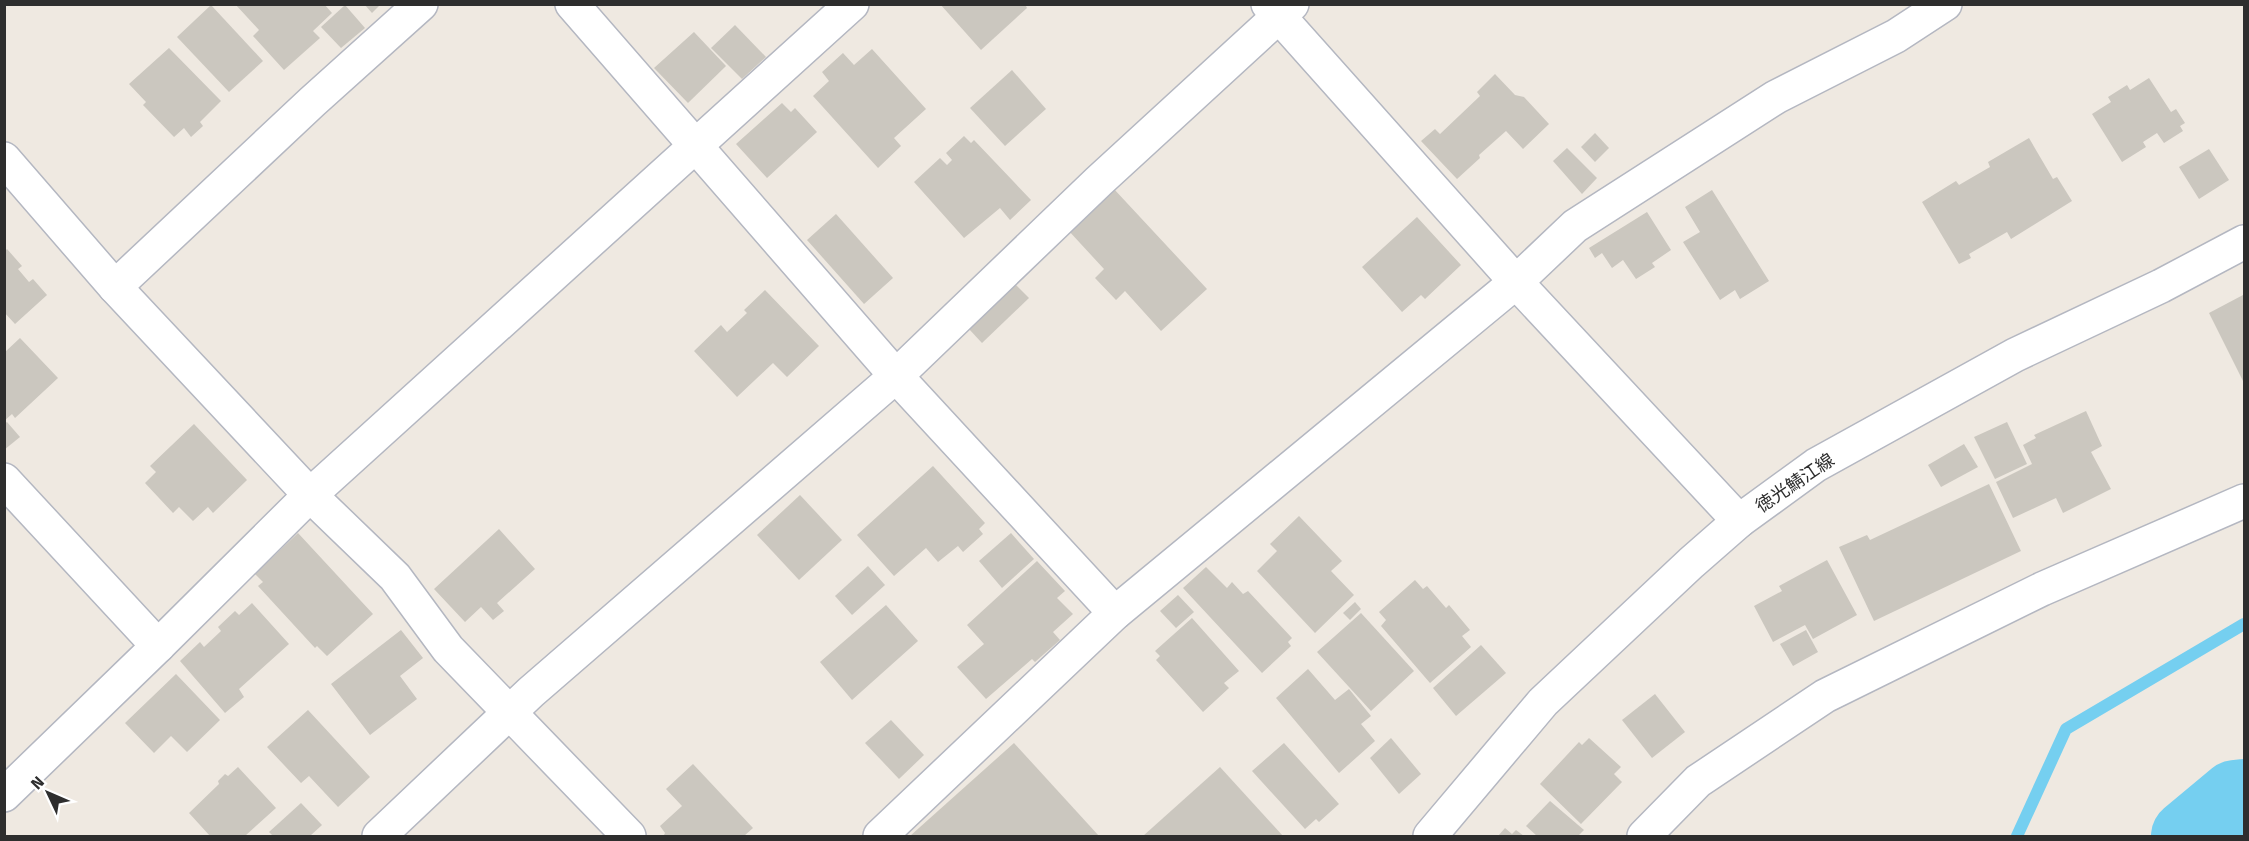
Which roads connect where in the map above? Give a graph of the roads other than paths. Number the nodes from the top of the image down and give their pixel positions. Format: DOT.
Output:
graph roads {
  1 [pos="421,4"];
  2 [pos="572,4"];
  3 [pos="852,4"];
  4 [pos="1945,4"];
  5 [pos="1280,9"];
  6 [pos="694,146"];
  7 [pos="4,159"];
  8 [pos="2244,243"];
  9 [pos="1516,282"];
  10 [pos="115,287"];
  11 [pos="896,376"];
  12 [pos="4,480"];
  13 [pos="310,495"];
  14 [pos="2244,501"];
  15 [pos="1739,521"];
  16 [pos="1115,613"];
  17 [pos="158,646"];
  18 [pos="510,714"];
  19 [pos="4,795"];
  20 [pos="379,837"];
  21 [pos="629,837"];
  22 [pos="880,837"];
  23 [pos="1430,837"];
  24 [pos="1644,837"];
  1 -- 10 [label="street"];
  2 -- 6 [label="street"];
  3 -- 6 [label="street"];
  4 -- 9 [label="street"];
  5 -- 9 [label="street"];
  5 -- 11 [label="street"];
  6 -- 11 [label="street"];
  6 -- 13 [label="street"];
  7 -- 10 [label="street"];
  8 -- 15 [label="street, 徳光鯖江線"];
  9 -- 15 [label="street"];
  9 -- 16 [label="street"];
  10 -- 13 [label="street"];
  11 -- 16 [label="street"];
  11 -- 18 [label="street"];
  12 -- 17 [label="street"];
  13 -- 17 [label="street"];
  13 -- 18 [label="street"];
  14 -- 24 [label="street"];
  15 -- 23 [label="street, 徳光鯖江線"];
  16 -- 22 [label="street"];
  17 -- 19 [label="street"];
  18 -- 20 [label="street"];
  18 -- 21 [label="street"];
}
